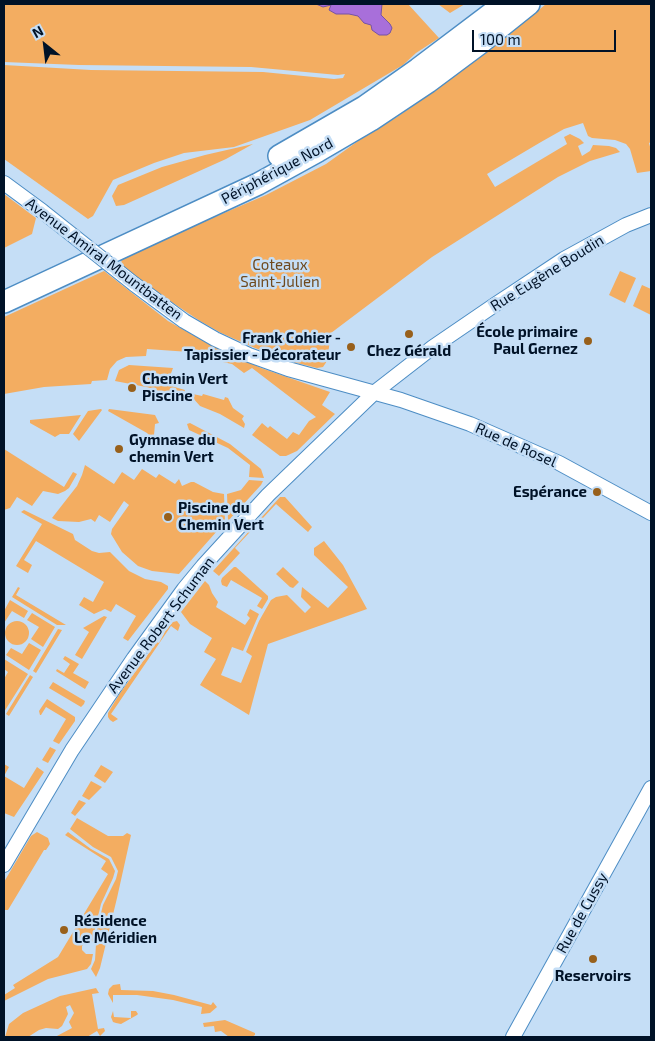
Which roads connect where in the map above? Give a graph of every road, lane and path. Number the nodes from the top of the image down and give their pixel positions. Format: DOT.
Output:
graph roads {
  1 [pos="504,4"];
  2 [pos="529,4"];
  3 [pos="4,183"];
  4 [pos="651,215"];
  5 [pos="4,286"];
  6 [pos="4,302"];
  7 [pos="375,392"];
  8 [pos="651,513"];
  9 [pos="651,788"];
  10 [pos="4,865"];
  11 [pos="513,1037"];
  1 -- 5 [label="highway, Périphérique Nord"];
  2 -- 6 [label="highway, Périphérique Nord"];
  3 -- 7 [label="street, Avenue Amiral Mountbatten, bridge"];
  4 -- 7 [label="street, Rue Eugène Boudin"];
  7 -- 8 [label="street, Rue de Rosel"];
  7 -- 10 [label="street, Avenue Robert Schuman"];
  9 -- 11 [label="street, Rue de Cussy"];
}
